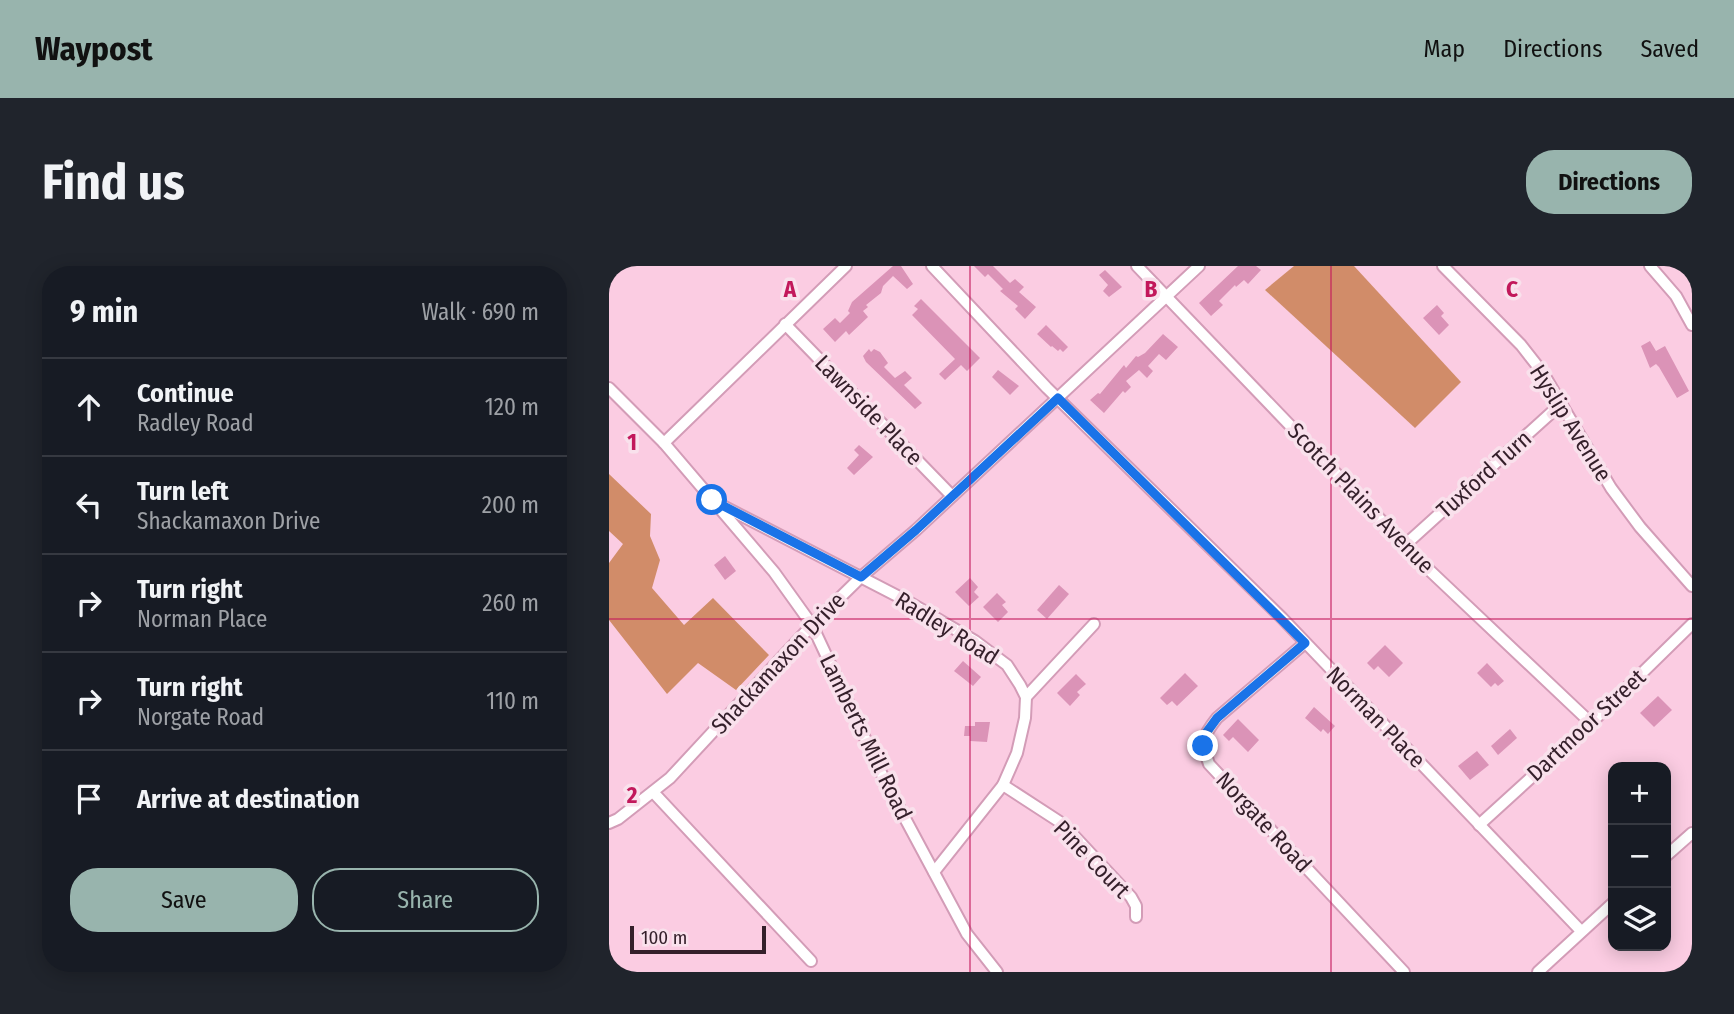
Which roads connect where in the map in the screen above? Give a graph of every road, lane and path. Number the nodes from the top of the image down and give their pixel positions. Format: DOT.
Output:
graph roads {
  1 [pos="846,266"];
  2 [pos="932,266"];
  3 [pos="1137,266"];
  4 [pos="1199,266"];
  5 [pos="1443,266"];
  6 [pos="1650,266"];
  7 [pos="1167,296"];
  8 [pos="785,324"];
  9 [pos="1692,325"];
  10 [pos="609,388"];
  11 [pos="1058,398"];
  12 [pos="1562,403"];
  13 [pos="664,443"];
  14 [pos="952,496"];
  15 [pos="712,500"];
  16 [pos="1405,545"];
  17 [pos="861,577"];
  18 [pos="1692,586"];
  19 [pos="1094,624"];
  20 [pos="1692,624"];
  21 [pos="812,625"];
  22 [pos="1305,643"];
  23 [pos="1026,697"];
  24 [pos="1591,723"];
  25 [pos="1003,785"];
  26 [pos="653,792"];
  27 [pos="609,823"];
  28 [pos="1479,825"];
  29 [pos="1692,833"];
  30 [pos="1671,852"];
  31 [pos="934,872"];
  32 [pos="1608,907"];
  33 [pos="1136,917"];
  34 [pos="1581,931"];
  35 [pos="811,961"];
  36 [pos="997,972"];
  37 [pos="1403,972"];
  38 [pos="1538,972"];
  1 -- 8 [label="street"];
  2 -- 11 [label="street, Norman Place"];
  3 -- 7 [label="street, Scotch Plains Avenue"];
  4 -- 7 [label="street, Shackamaxon Drive"];
  5 -- 12 [label="street, Hyslip Avenue"];
  6 -- 9 [label="street"];
  7 -- 11 [label="street, Shackamaxon Drive"];
  7 -- 16 [label="street, Scotch Plains Avenue"];
  8 -- 13 [label="street"];
  8 -- 14 [label="street, Lawnside Place"];
  10 -- 13 [label="street, Lamberts Mill Road"];
  11 -- 14 [label="street, Shackamaxon Drive"];
  11 -- 22 [label="street, Norman Place"];
  12 -- 16 [label="street, Tuxford Turn"];
  12 -- 18 [label="street, Hyslip Avenue"];
  13 -- 15 [label="street, Lamberts Mill Road"];
  14 -- 17 [label="street, Shackamaxon Drive"];
  15 -- 17 [label="street, Radley Road"];
  15 -- 21 [label="street, Lamberts Mill Road"];
  16 -- 24 [label="street, Scotch Plains Avenue"];
  17 -- 21 [label="street, Shackamaxon Drive"];
  17 -- 23 [label="street, Radley Road"];
  19 -- 23 [label="street"];
  20 -- 24 [label="street, Dartmoor Street"];
  21 -- 26 [label="street, Shackamaxon Drive"];
  21 -- 31 [label="street, Lamberts Mill Road"];
  22 -- 28 [label="street, Norman Place"];
  22 -- 37 [label="street, Norgate Road"];
  23 -- 25 [label="street"];
  24 -- 28 [label="street, Dartmoor Street"];
  25 -- 31 [label="street"];
  25 -- 33 [label="street, Pine Court"];
  26 -- 27 [label="street, Shackamaxon Drive"];
  26 -- 35 [label="street"];
  28 -- 34 [label="street, Norman Place"];
  29 -- 30 [label="street"];
  31 -- 36 [label="street, Lamberts Mill Road"];
  32 -- 34 [label="street"];
  34 -- 38 [label="street"];
}
